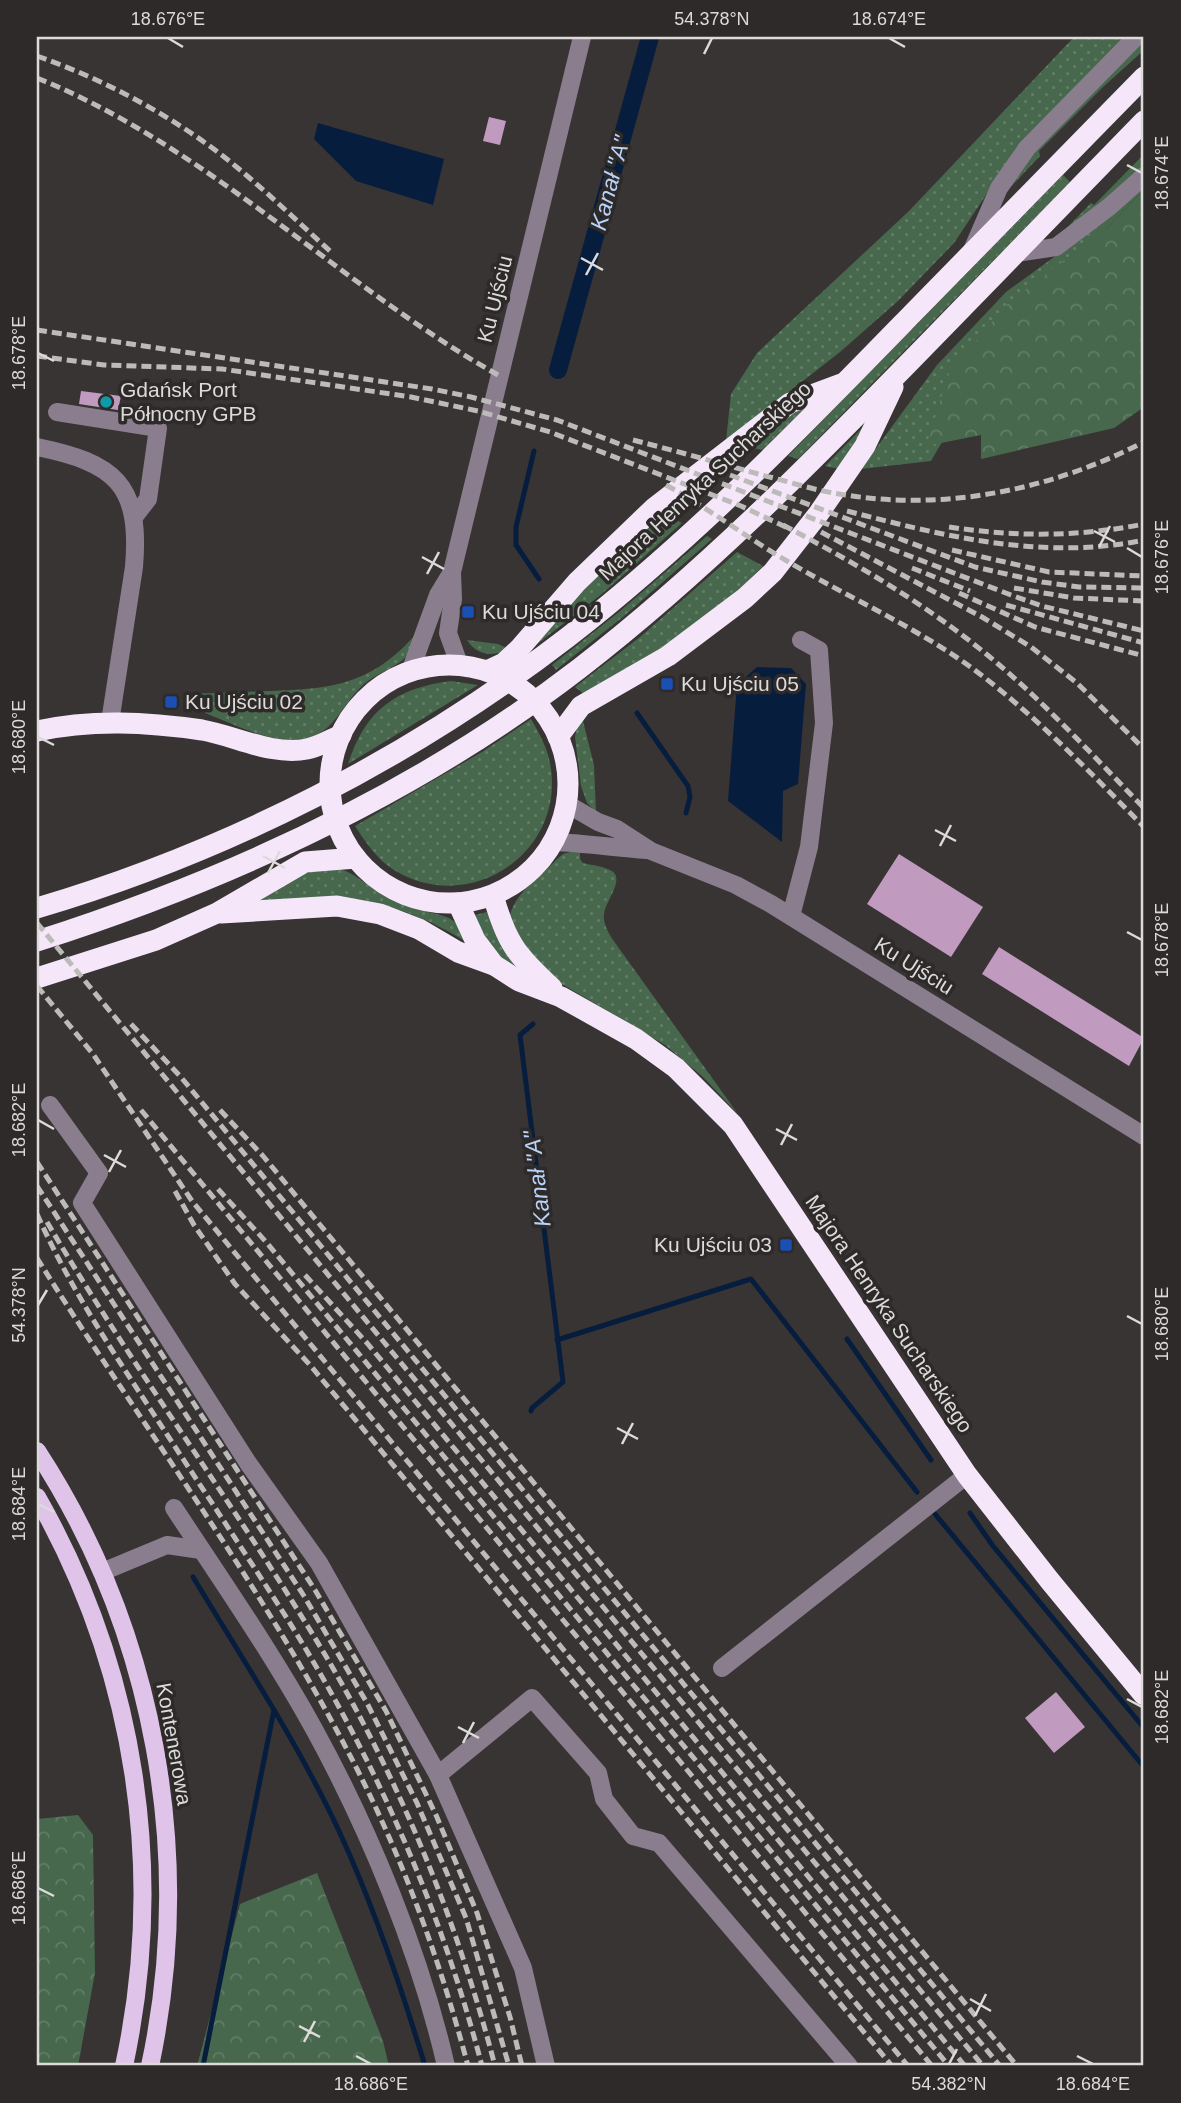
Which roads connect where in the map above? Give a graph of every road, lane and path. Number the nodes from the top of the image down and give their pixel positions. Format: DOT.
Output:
graph roads {
  1 [pos="582,37"];
  2 [pos="1136,37"];
  3 [pos="1144,77"];
  4 [pos="1144,121"];
  5 [pos="1144,176"];
  6 [pos="1016,253"];
  7 [pos="970,255"];
  8 [pos="899,373"];
  9 [pos="847,382"];
  10 [pos="57,412"];
  11 [pos="37,447"];
  12 [pos="134,517"];
  13 [pos="452,572"];
  14 [pos="801,640"];
  15 [pos="459,664"];
  16 [pos="411,669"];
  17 [pos="487,671"];
  18 [pos="110,722"];
  19 [pos="37,731"];
  20 [pos="341,735"];
  21 [pos="558,737"];
  22 [pos="567,804"];
  23 [pos="553,842"];
  24 [pos="651,851"];
  25 [pos="356,858"];
  26 [pos="493,895"];
  27 [pos="457,903"];
  28 [pos="37,908"];
  29 [pos="217,913"];
  30 [pos="791,916"];
  31 [pos="37,941"];
  32 [pos="494,965"];
  33 [pos="37,978"];
  34 [pos="561,997"];
  35 [pos="50,1105"];
  36 [pos="1144,1136"];
  37 [pos="37,1451"];
  38 [pos="967,1475"];
  39 [pos="37,1497"];
  40 [pos="174,1508"];
  41 [pos="201,1550"];
  42 [pos="102,1572"];
  43 [pos="722,1668"];
  44 [pos="1144,1695"];
  45 [pos="438,1775"];
  46 [pos="124,2066"];
  47 [pos="150,2066"];
  48 [pos="446,2066"];
  49 [pos="546,2066"];
  50 [pos="849,2066"];
  1 -- 13 [label="street, Ku Ujściu"];
  2 -- 7 [label="street"];
  3 -- 7 [label="highway, Majora Henryka Sucharskiego"];
  4 -- 6 [label="highway"];
  5 -- 6 [label="street"];
  6 -- 8 [label="highway"];
  7 -- 9 [label="highway, Majora Henryka Sucharskiego"];
  8 -- 21 [label="highway"];
  8 -- 31 [label="highway"];
  9 -- 17 [label="highway"];
  9 -- 28 [label="highway, Majora Henryka Sucharskiego"];
  10 -- 12 [label="street"];
  11 -- 12 [label="street"];
  12 -- 18 [label="street"];
  13 -- 15 [label="street, Ku Ujściu"];
  13 -- 16 [label="street, Ku Ujściu"];
  14 -- 30 [label="street"];
  15 -- 16 [label="highway"];
  15 -- 17 [label="highway"];
  16 -- 20 [label="highway"];
  17 -- 21 [label="highway"];
  18 -- 19 [label="highway"];
  18 -- 20 [label="highway"];
  20 -- 25 [label="highway"];
  21 -- 22 [label="highway"];
  22 -- 23 [label="highway"];
  22 -- 24 [label="street, Ku Ujściu"];
  23 -- 24 [label="street, Ku Ujściu"];
  23 -- 26 [label="highway"];
  24 -- 30 [label="street, Ku Ujściu"];
  25 -- 27 [label="highway"];
  25 -- 29 [label="highway"];
  26 -- 27 [label="highway"];
  26 -- 34 [label="highway, Majora Henryka Sucharskiego"];
  27 -- 32 [label="highway, Majora Henryka Sucharskiego"];
  29 -- 32 [label="highway"];
  29 -- 33 [label="highway"];
  30 -- 36 [label="street, Ku Ujściu"];
  32 -- 34 [label="highway, Majora Henryka Sucharskiego"];
  34 -- 38 [label="highway, Majora Henryka Sucharskiego"];
  35 -- 45 [label="street"];
  37 -- 42 [label="main road, Kontenerowa"];
  38 -- 43 [label="street"];
  38 -- 44 [label="highway, Majora Henryka Sucharskiego"];
  39 -- 46 [label="main road, Kontenerowa"];
  40 -- 41 [label="street"];
  41 -- 42 [label="street"];
  41 -- 48 [label="street"];
  42 -- 47 [label="main road, Kontenerowa"];
  45 -- 49 [label="street"];
  45 -- 50 [label="street"];
}
